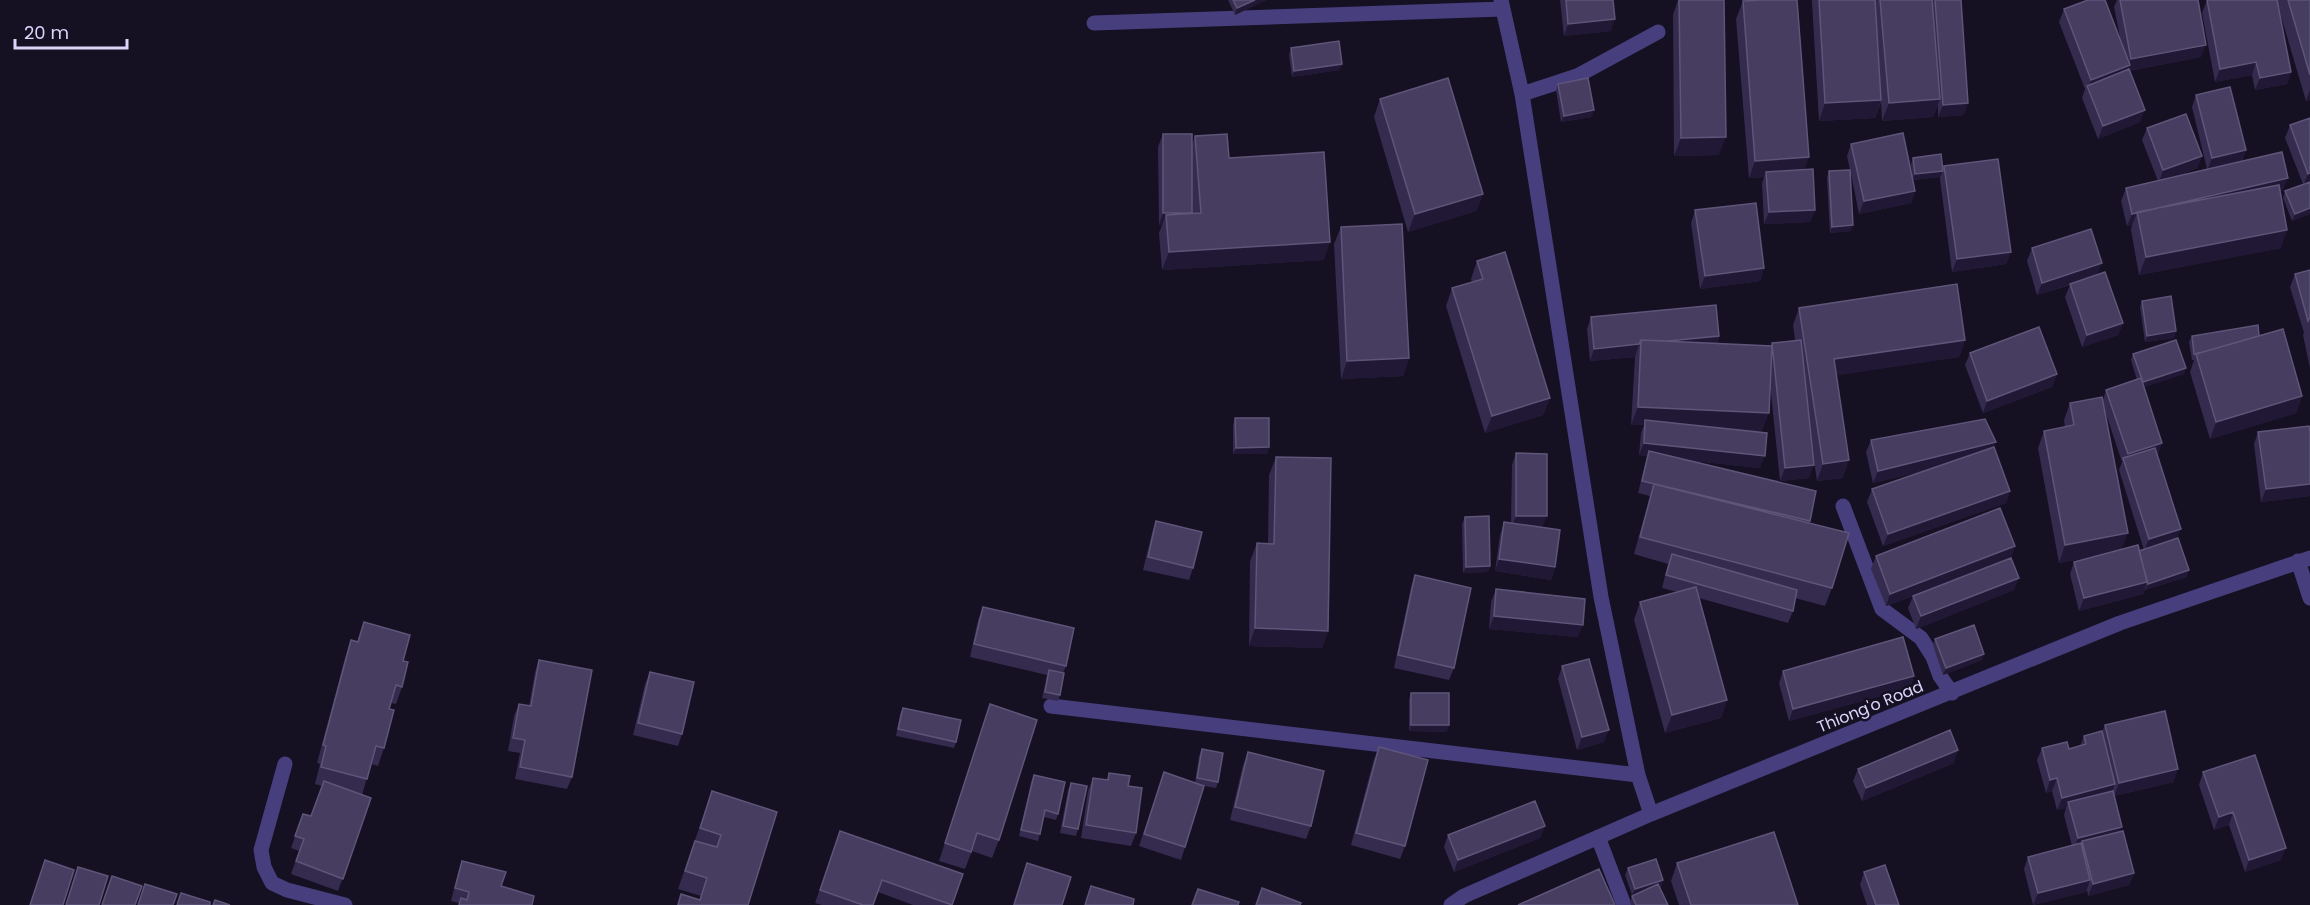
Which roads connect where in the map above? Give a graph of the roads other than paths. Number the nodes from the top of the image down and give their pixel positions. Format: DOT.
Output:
graph roads {
  1 [pos="1502,4"];
  2 [pos="1094,23"];
  3 [pos="1658,32"];
  4 [pos="1522,93"];
  5 [pos="1843,506"];
  6 [pos="2304,560"];
  7 [pos="2310,598"];
  8 [pos="1952,693"];
  9 [pos="1051,706"];
  10 [pos="285,764"];
  11 [pos="1638,775"];
  12 [pos="1651,814"];
  13 [pos="1598,837"];
  14 [pos="345,905"];
  15 [pos="1451,905"];
  16 [pos="1624,905"];
  1 -- 2 [label="street"];
  1 -- 4 [label="street"];
  3 -- 4 [label="street"];
  4 -- 11 [label="street"];
  5 -- 8 [label="street"];
  6 -- 7 [label="street"];
  6 -- 8 [label="street, Thiong'o Road"];
  8 -- 12 [label="street, Thiong'o Road"];
  9 -- 11 [label="street"];
  10 -- 14 [label="street"];
  11 -- 12 [label="street"];
  12 -- 13 [label="street, Thiong'o Road"];
  13 -- 15 [label="street, Thiong'o Road"];
  13 -- 16 [label="street"];
}
